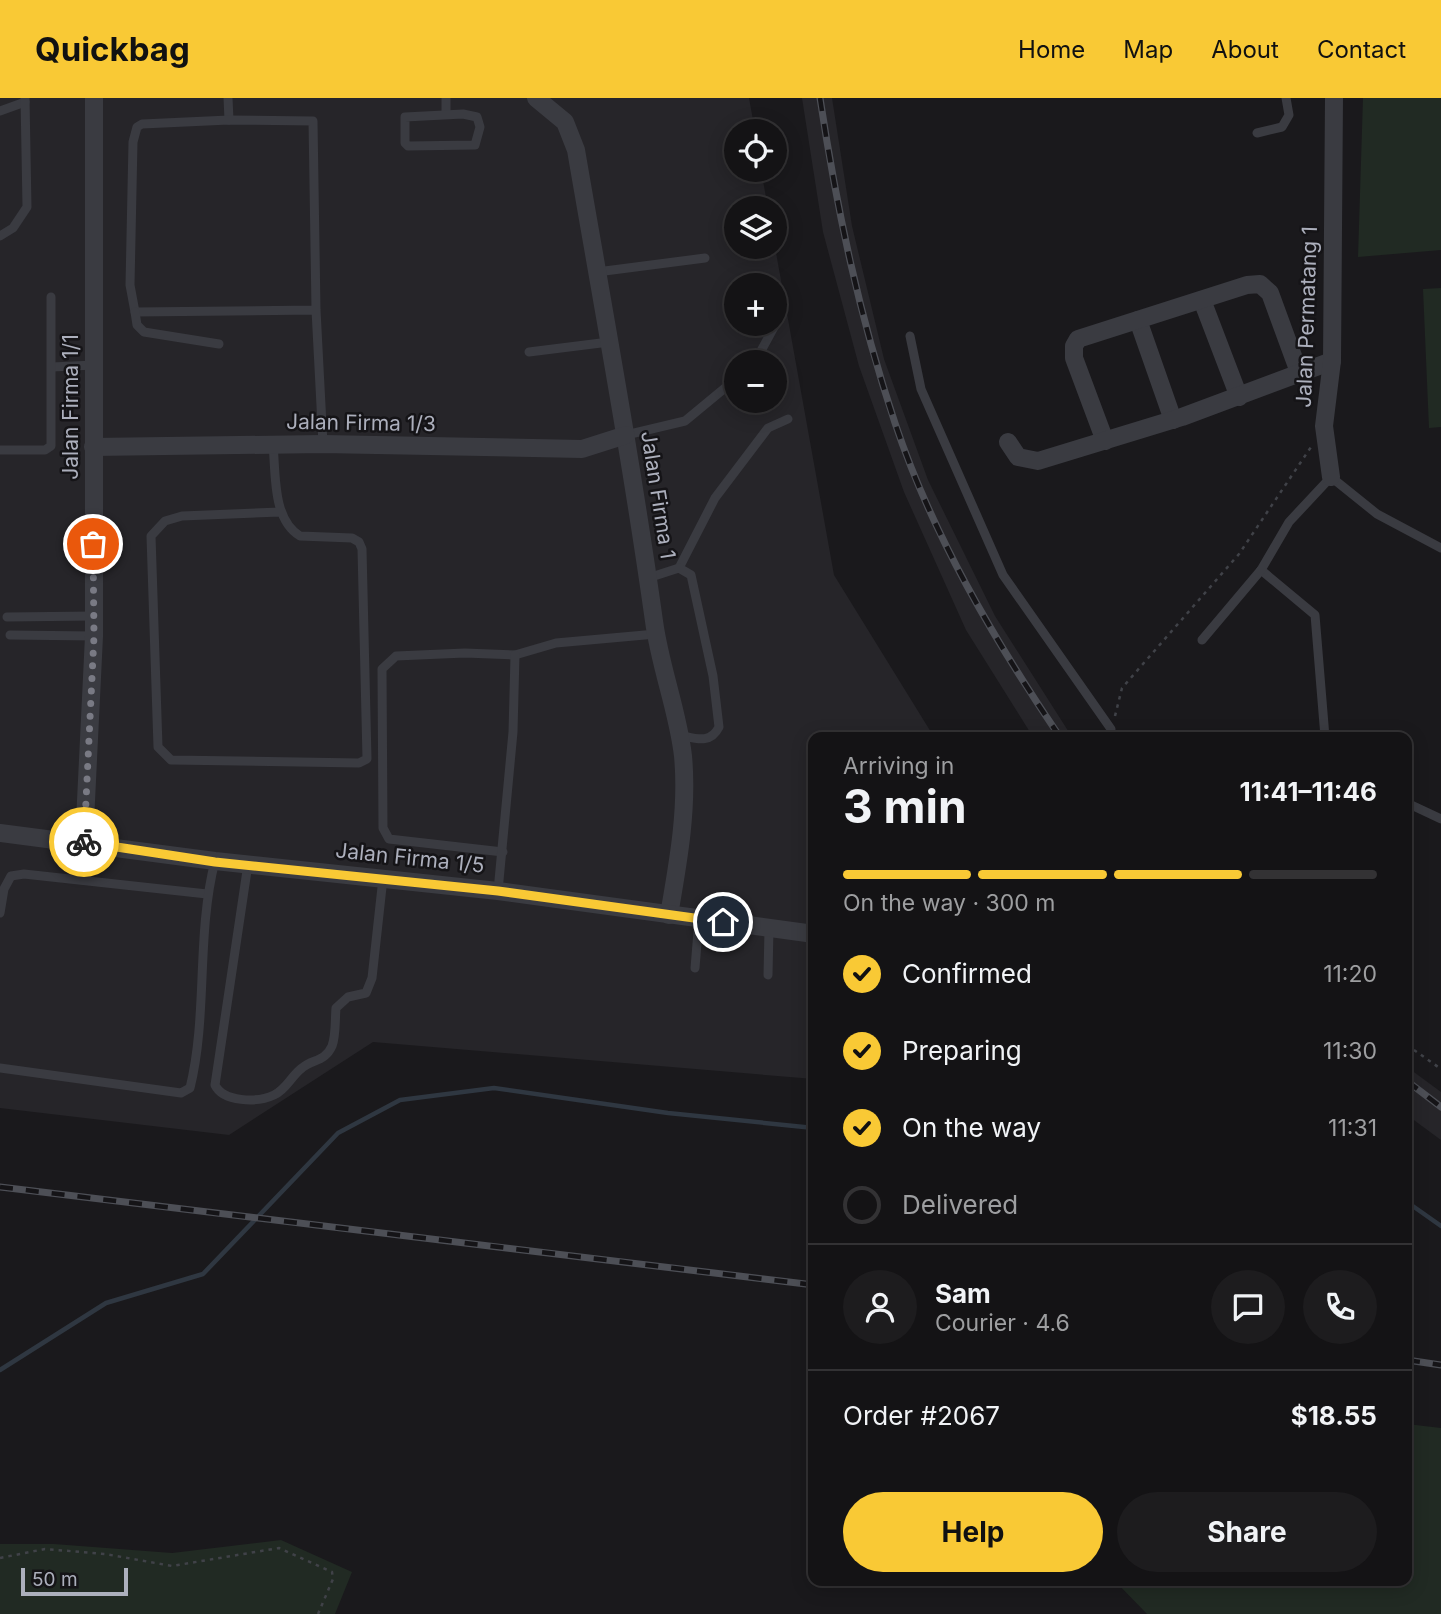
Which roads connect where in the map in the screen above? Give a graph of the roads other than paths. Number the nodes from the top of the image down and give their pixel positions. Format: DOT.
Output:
graph roads {
  1 [pos="94,98"];
  2 [pos="228,98"];
  3 [pos="446,98"];
  4 [pos="536,98"];
  5 [pos="1286,98"];
  6 [pos="1334,98"];
  7 [pos="25,100"];
  8 [pos="0,111"];
  9 [pos="446,114"];
  10 [pos="229,120"];
  11 [pos="1257,133"];
  12 [pos="0,236"];
  13 [pos="705,258"];
  14 [pos="597,271"];
  15 [pos="51,297"];
  16 [pos="1202,300"];
  17 [pos="316,310"];
  18 [pos="135,312"];
  19 [pos="1138,320"];
  20 [pos="910,336"];
  21 [pos="609,342"];
  22 [pos="219,344"];
  23 [pos="529,352"];
  24 [pos="1332,361"];
  25 [pos="94,365"];
  26 [pos="52,367"];
  27 [pos="1300,375"];
  28 [pos="724,389"];
  29 [pos="1239,397"];
  30 [pos="788,419"];
  31 [pos="1173,420"];
  32 [pos="626,435"];
  33 [pos="1105,441"];
  34 [pos="1008,442"];
  35 [pos="323,444"];
  36 [pos="273,445"];
  37 [pos="93,447"];
  38 [pos="0,450"];
  39 [pos="1331,477"];
  40 [pos="280,512"];
  41 [pos="1441,548"];
  42 [pos="679,568"];
  43 [pos="1261,570"];
  44 [pos="648,578"];
  45 [pos="94,616"];
  46 [pos="7,617"];
  47 [pos="656,634"];
  48 [pos="10,635"];
  49 [pos="94,636"];
  50 [pos="1202,640"];
  51 [pos="515,656"];
  52 [pos="1111,729"];
  53 [pos="1325,732"];
  54 [pos="679,735"];
  55 [pos="1412,805"];
  56 [pos="1441,819"];
  57 [pos="0,833"];
  58 [pos="84,842"];
  59 [pos="503,852"];
  60 [pos="215,862"];
  61 [pos="248,864"];
  62 [pos="383,878"];
  63 [pos="498,891"];
  64 [pos="207,894"];
  65 [pos="0,912"];
  66 [pos="669,915"];
  67 [pos="699,919"];
  68 [pos="769,929"];
  69 [pos="808,933"];
  70 [pos="695,968"];
  71 [pos="768,975"];
  72 [pos="0,1068"];
  1 -- 25 [label="street, Jalan Firma 1/1"];
  2 -- 10 [label="lane"];
  3 -- 9 [label="lane"];
  4 -- 14 [label="street, Jalan Firma 1"];
  5 -- 11 [label="lane"];
  6 -- 24 [label="street, Jalan Permatang 1"];
  7 -- 8 [label="lane"];
  7 -- 12 [label="lane"];
  9 -- 9 [label="lane"];
  10 -- 17 [label="lane"];
  10 -- 18 [label="lane"];
  13 -- 14 [label="lane"];
  14 -- 21 [label="street, Jalan Firma 1"];
  15 -- 26 [label="lane"];
  16 -- 19 [label="street"];
  16 -- 27 [label="street"];
  16 -- 29 [label="street"];
  17 -- 18 [label="lane"];
  17 -- 35 [label="lane"];
  18 -- 22 [label="lane"];
  19 -- 31 [label="street"];
  19 -- 33 [label="street"];
  20 -- 52 [label="lane"];
  21 -- 23 [label="lane"];
  21 -- 32 [label="street, Jalan Firma 1"];
  24 -- 27 [label="street"];
  24 -- 39 [label="street, Jalan Permatang 1"];
  25 -- 26 [label="lane"];
  25 -- 37 [label="street, Jalan Firma 1/1"];
  26 -- 38 [label="lane"];
  27 -- 29 [label="street"];
  28 -- 32 [label="lane"];
  29 -- 31 [label="street"];
  30 -- 42 [label="lane"];
  31 -- 33 [label="street"];
  32 -- 35 [label="street, Jalan Firma 1/3"];
  32 -- 44 [label="street, Jalan Firma 1"];
  33 -- 34 [label="street"];
  35 -- 36 [label="street, Jalan Firma 1/3"];
  36 -- 37 [label="street, Jalan Firma 1/3"];
  36 -- 40 [label="lane"];
  37 -- 45 [label="street, Jalan Firma 1/1"];
  39 -- 41 [label="lane"];
  39 -- 43 [label="lane"];
  40 -- 40 [label="lane"];
  42 -- 44 [label="lane"];
  42 -- 54 [label="lane"];
  43 -- 50 [label="lane"];
  43 -- 53 [label="lane"];
  44 -- 47 [label="street, Jalan Firma 1"];
  45 -- 46 [label="lane"];
  45 -- 49 [label="street, Jalan Firma 1/1"];
  47 -- 51 [label="lane"];
  47 -- 54 [label="street, Jalan Firma 1"];
  48 -- 49 [label="lane"];
  49 -- 58 [label="street, Jalan Firma 1/1"];
  51 -- 59 [label="lane"];
  51 -- 59 [label="lane"];
  54 -- 66 [label="street, Jalan Firma 1"];
  55 -- 56 [label="lane"];
  57 -- 58 [label="street, Jalan Firma 1/5"];
  58 -- 60 [label="street, Jalan Firma 1/5"];
  59 -- 63 [label="lane"];
  60 -- 61 [label="street, Jalan Firma 1/5"];
  60 -- 64 [label="lane"];
  61 -- 62 [label="street, Jalan Firma 1/5"];
  61 -- 62 [label="lane"];
  62 -- 63 [label="street, Jalan Firma 1/5"];
  63 -- 66 [label="street, Jalan Firma 1/5"];
  64 -- 65 [label="lane"];
  64 -- 72 [label="lane"];
  66 -- 67 [label="street, Jalan Firma 1/5"];
  67 -- 68 [label="street, Jalan Firma 1/5"];
  67 -- 70 [label="lane"];
  68 -- 69 [label="street, Jalan Firma 1/5"];
  68 -- 71 [label="lane"];
}
